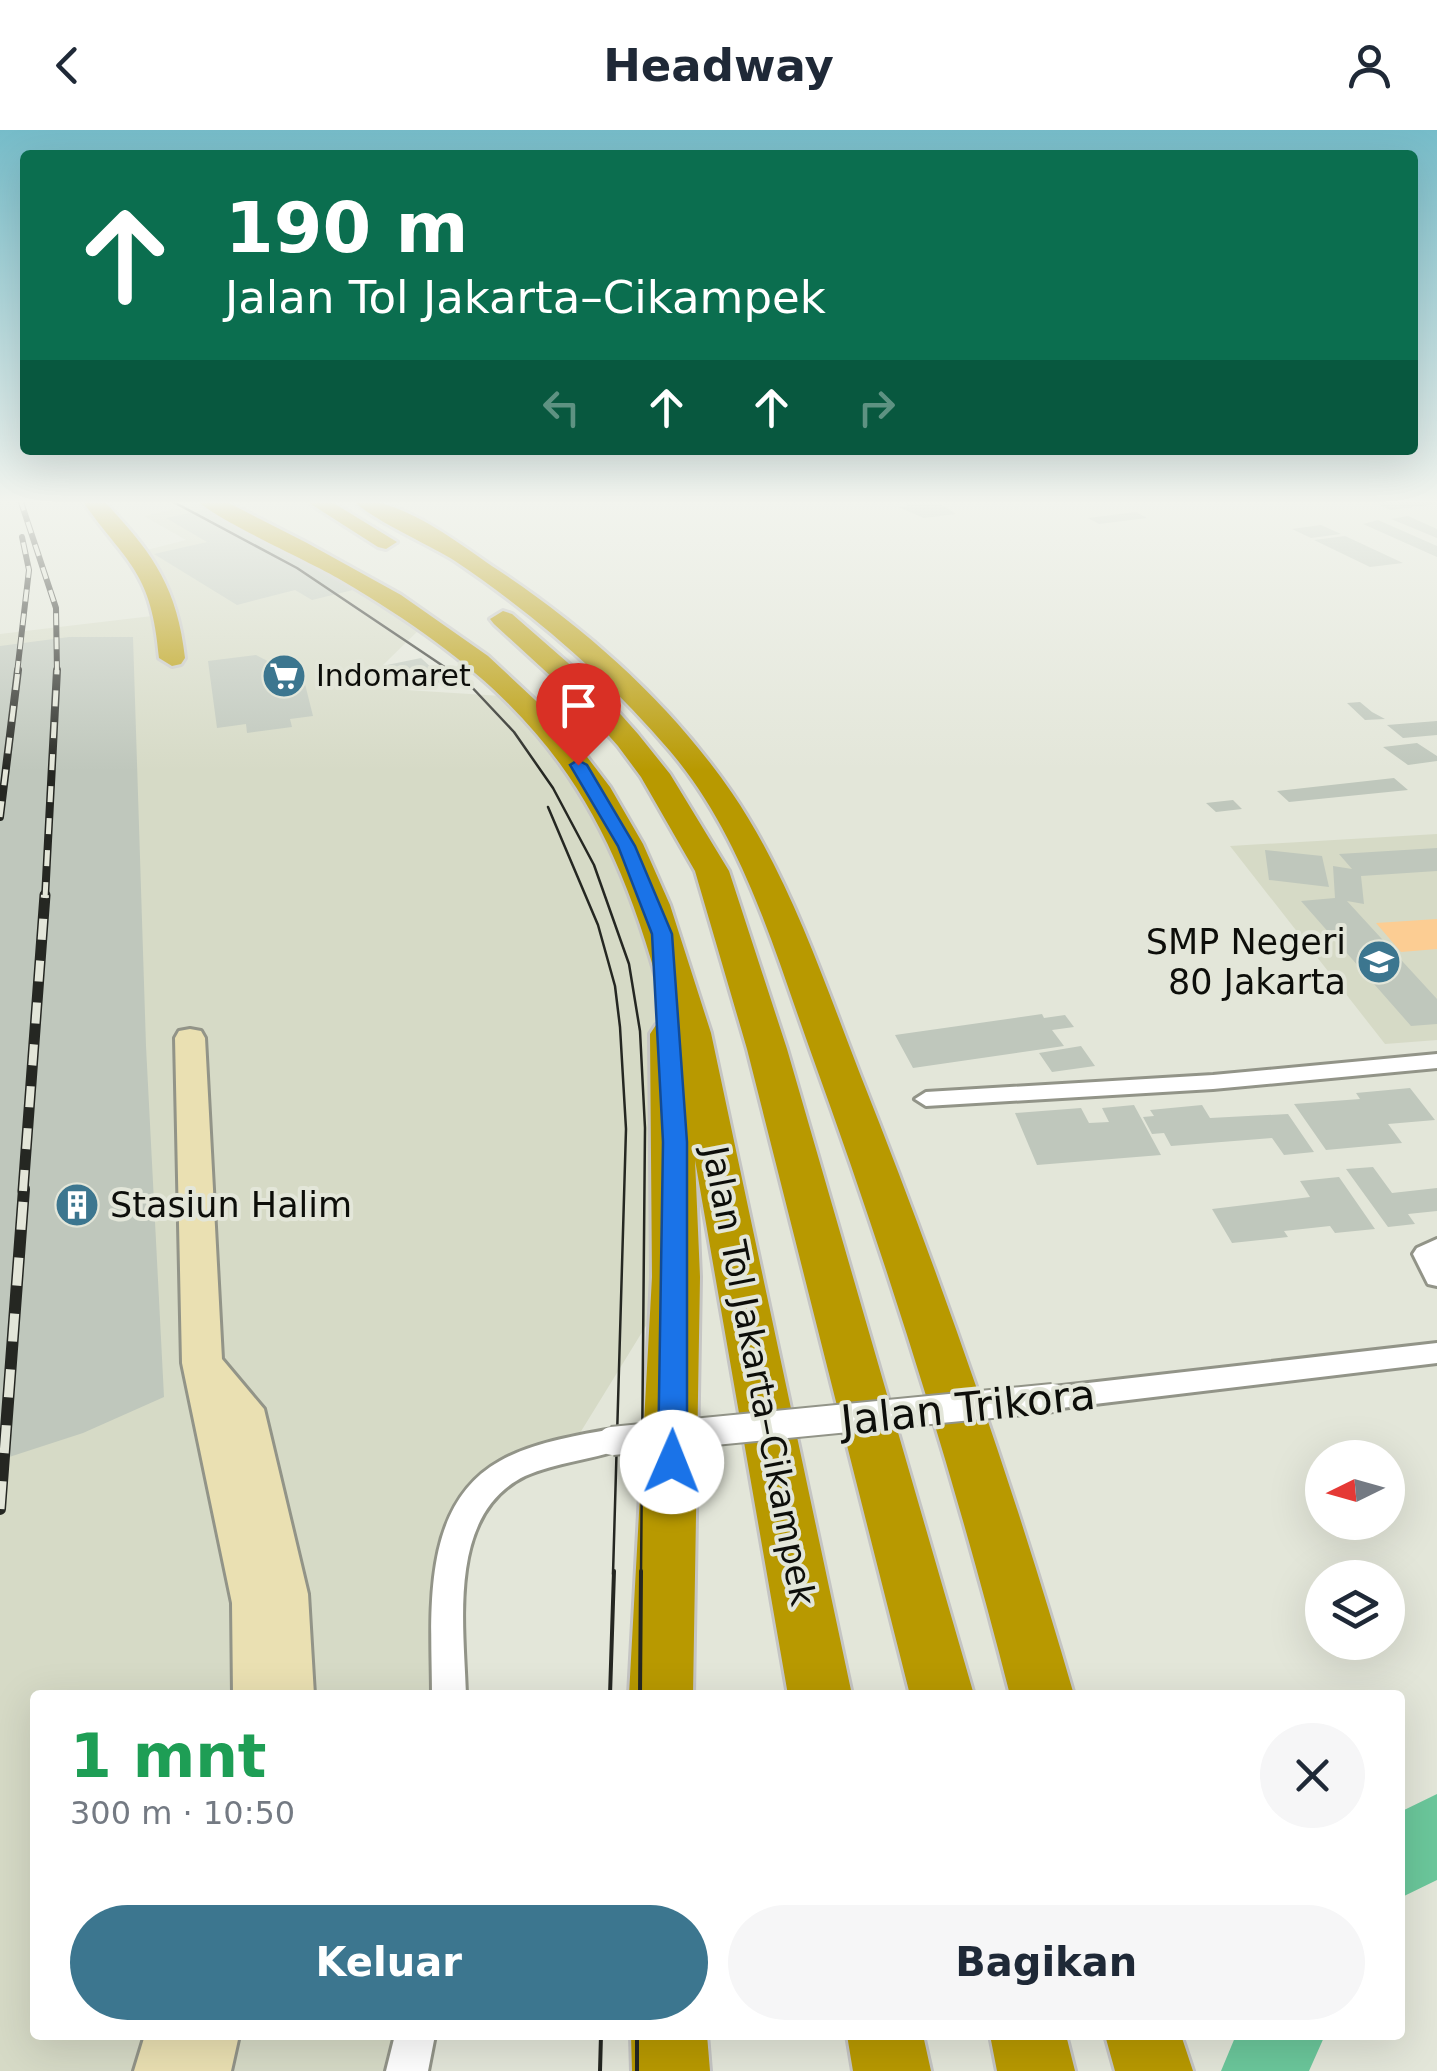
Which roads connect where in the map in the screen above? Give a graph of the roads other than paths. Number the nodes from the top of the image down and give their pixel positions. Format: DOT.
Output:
graph roads {
  1 [pos="144,590"];
  2 [pos="160,590"];
  3 [pos="370,590"];
  4 [pos="414,590"];
  5 [pos="508,590"];
  6 [pos="486,607"];
  7 [pos="147,634"];
  8 [pos="172,658"];
  9 [pos="599,710"];
  10 [pos="662,934"];
  11 [pos="190,1038"];
  12 [pos="1437,1062"];
  13 [pos="926,1100"];
  14 [pos="1437,1248"];
  15 [pos="1437,1277"];
  16 [pos="1437,1353"];
  17 [pos="202,1363"];
  18 [pos="258,1690"];
  19 [pos="290,1690"];
  20 [pos="449,1690"];
  21 [pos="661,1690"];
  22 [pos="819,1690"];
  23 [pos="941,1690"];
  24 [pos="1041,1690"];
  25 [pos="173,2040"];
  26 [pos="209,2040"];
  27 [pos="414,2040"];
  28 [pos="669,2040"];
  29 [pos="886,2040"];
  30 [pos="1029,2040"];
  31 [pos="1145,2040"];
  32 [pos="164,2071"];
  33 [pos="201,2071"];
  34 [pos="407,2071"];
  35 [pos="671,2071"];
  36 [pos="892,2071"];
  37 [pos="1036,2071"];
  38 [pos="1154,2071"];
  1 -- 7 [label="highway"];
  2 -- 8 [label="highway"];
  3 -- 10 [label="highway, Jalan Tol Jakarta–Cikampek"];
  4 -- 9 [label="highway"];
  5 -- 24 [label="highway"];
  6 -- 9 [label="highway"];
  9 -- 23 [label="highway"];
  10 -- 21 [label="highway"];
  10 -- 22 [label="highway, Jalan Tol Jakarta–Cikampek"];
  11 -- 17 [label="street"];
  12 -- 13 [label="street"];
  14 -- 15 [label="street"];
  16 -- 20 [label="street, Jalan Trikora, bridge"];
  17 -- 18 [label="street"];
  17 -- 19 [label="street"];
  25 -- 32 [label="street"];
  26 -- 33 [label="street"];
  27 -- 34 [label="street"];
  28 -- 35 [label="highway"];
  29 -- 36 [label="highway"];
  30 -- 37 [label="highway"];
  31 -- 38 [label="highway"];
}
